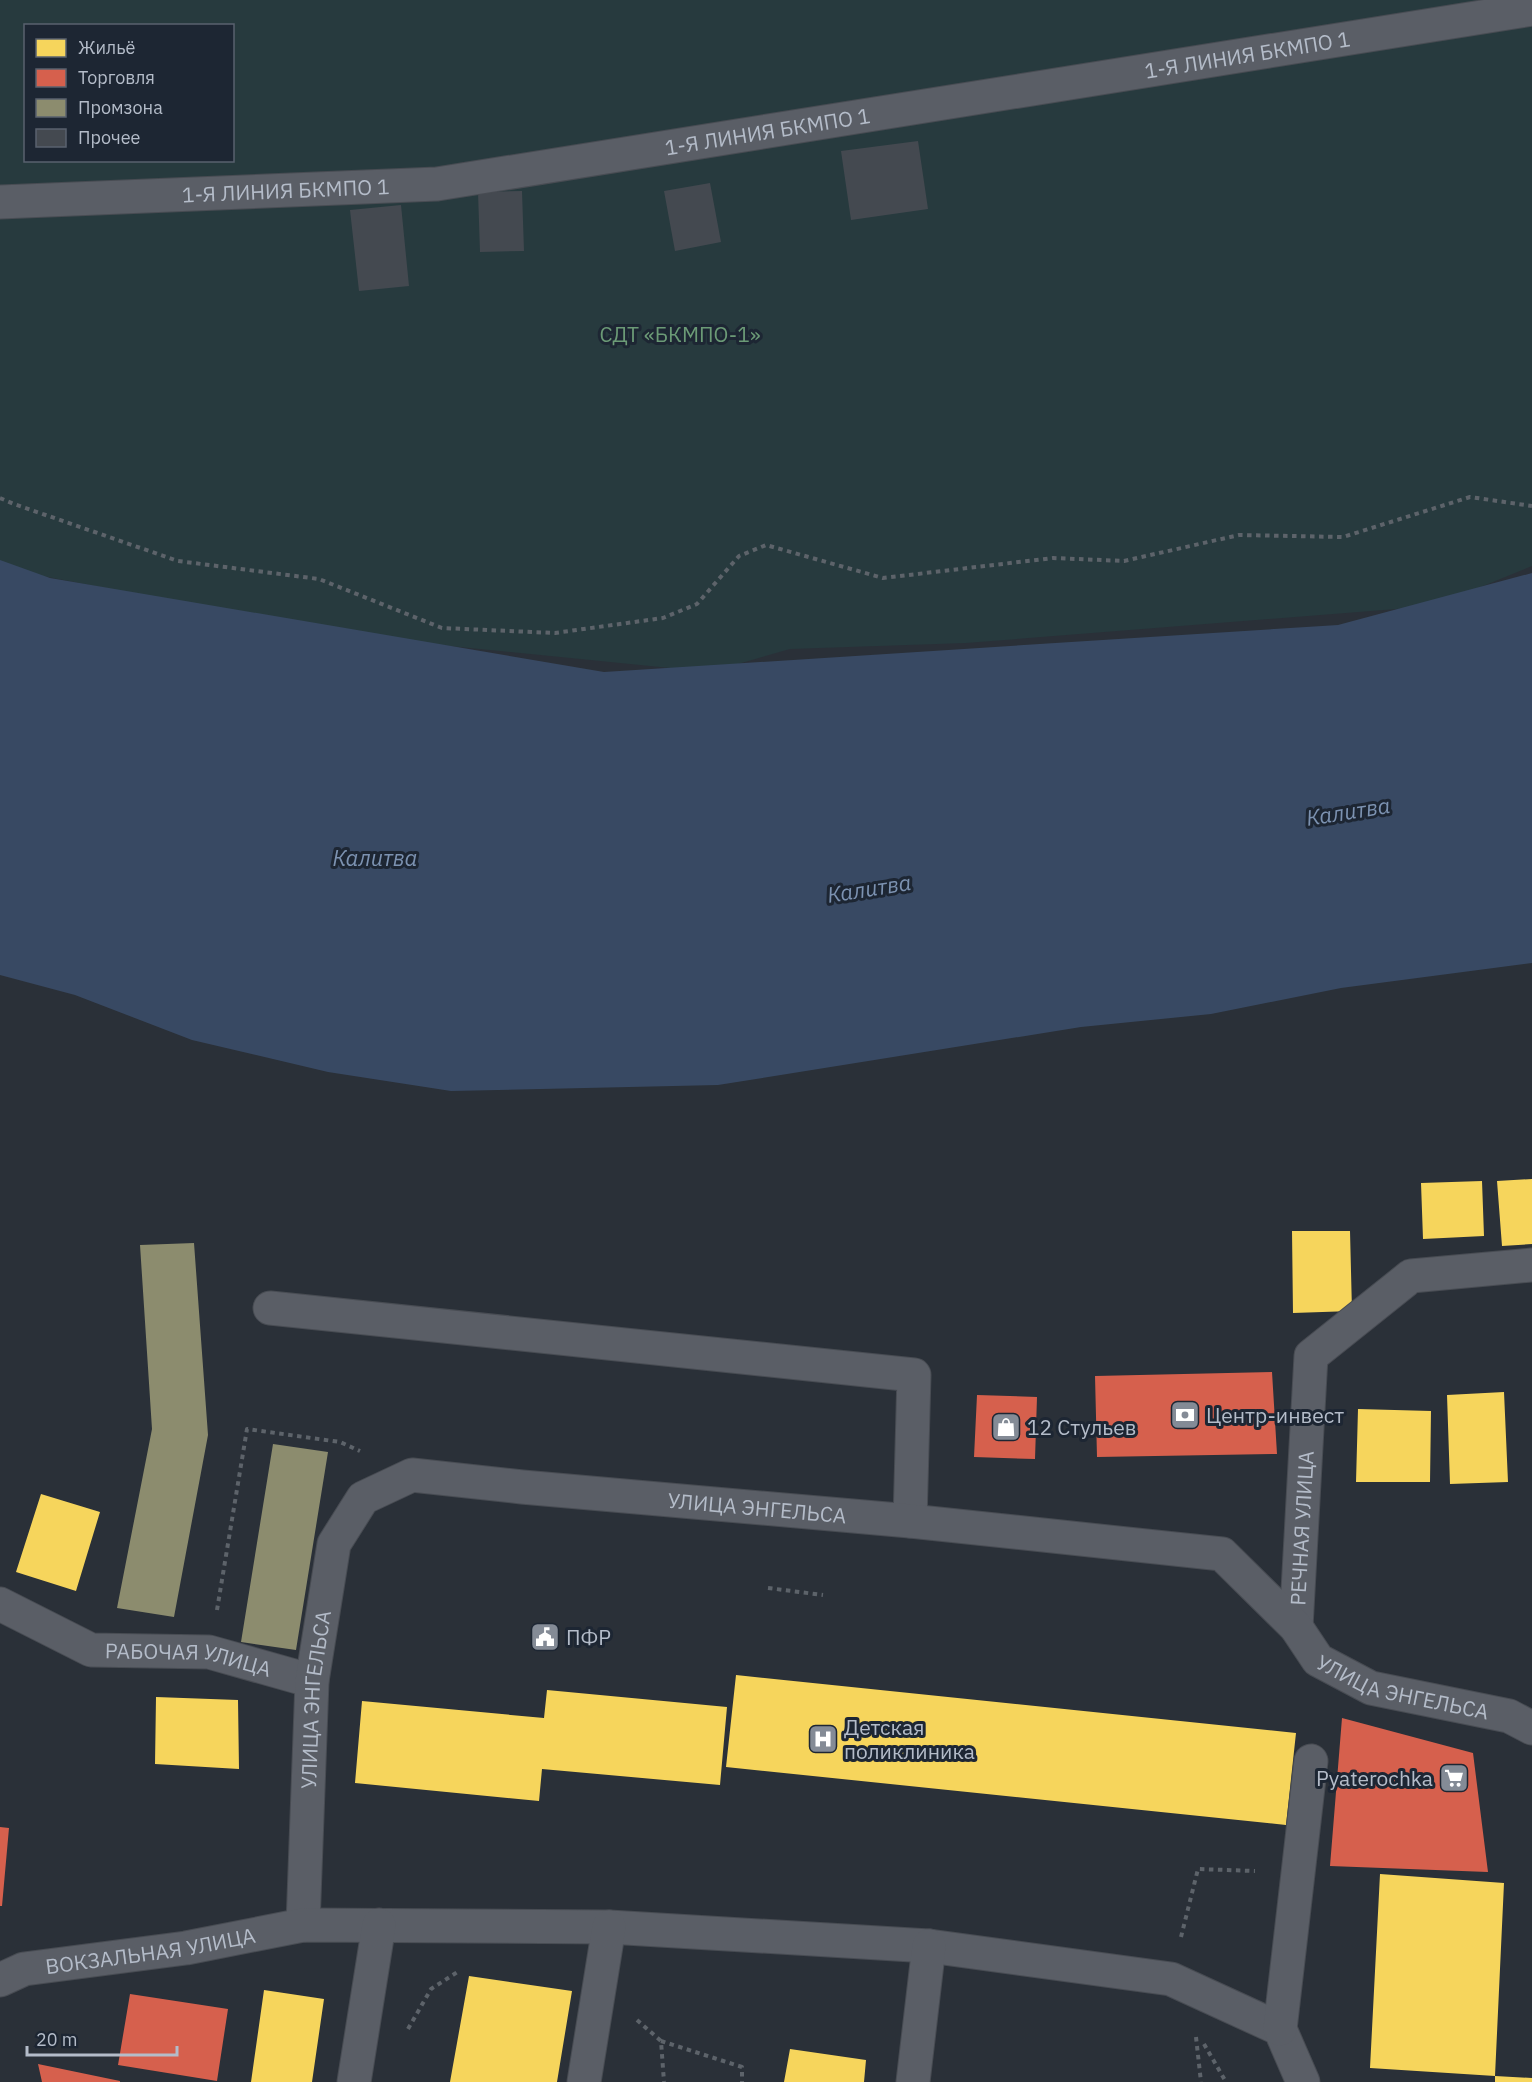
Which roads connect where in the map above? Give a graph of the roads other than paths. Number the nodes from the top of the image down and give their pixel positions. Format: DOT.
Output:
graph roads {
  1 [pos="1532,9"];
  2 [pos="0,202"];
  3 [pos="1532,1265"];
  4 [pos="270,1308"];
  5 [pos="910,1521"];
  6 [pos="0,1604"];
  7 [pos="1296,1627"];
  8 [pos="312,1681"];
  9 [pos="1532,1728"];
  10 [pos="1311,1761"];
  11 [pos="303,1925"];
  12 [pos="380,1925"];
  13 [pos="609,1927"];
  14 [pos="929,1946"];
  15 [pos="0,1980"];
  16 [pos="1280,2029"];
  17 [pos="354,2082"];
  18 [pos="584,2082"];
  19 [pos="913,2082"];
  20 [pos="1303,2082"];
  1 -- 2 [label="street, 1-Я ЛИНИЯ БКМПО 1"];
  3 -- 7 [label="street, РЕЧНАЯ УЛИЦА"];
  4 -- 5 [label="street"];
  5 -- 7 [label="street, УЛИЦА ЭНГЕЛЬСА"];
  5 -- 8 [label="street, УЛИЦА ЭНГЕЛЬСА"];
  6 -- 8 [label="street, РАБОЧАЯ УЛИЦА"];
  7 -- 9 [label="street, УЛИЦА ЭНГЕЛЬСА"];
  8 -- 11 [label="street, УЛИЦА ЭНГЕЛЬСА"];
  10 -- 16 [label="street"];
  11 -- 12 [label="street, ВОКЗАЛЬНАЯ УЛИЦА"];
  11 -- 15 [label="street, ВОКЗАЛЬНАЯ УЛИЦА"];
  12 -- 13 [label="street, ВОКЗАЛЬНАЯ УЛИЦА"];
  12 -- 17 [label="street"];
  13 -- 14 [label="street, ВОКЗАЛЬНАЯ УЛИЦА"];
  13 -- 18 [label="street"];
  14 -- 16 [label="street, ВОКЗАЛЬНАЯ УЛИЦА"];
  14 -- 19 [label="street"];
  16 -- 20 [label="street"];
}
